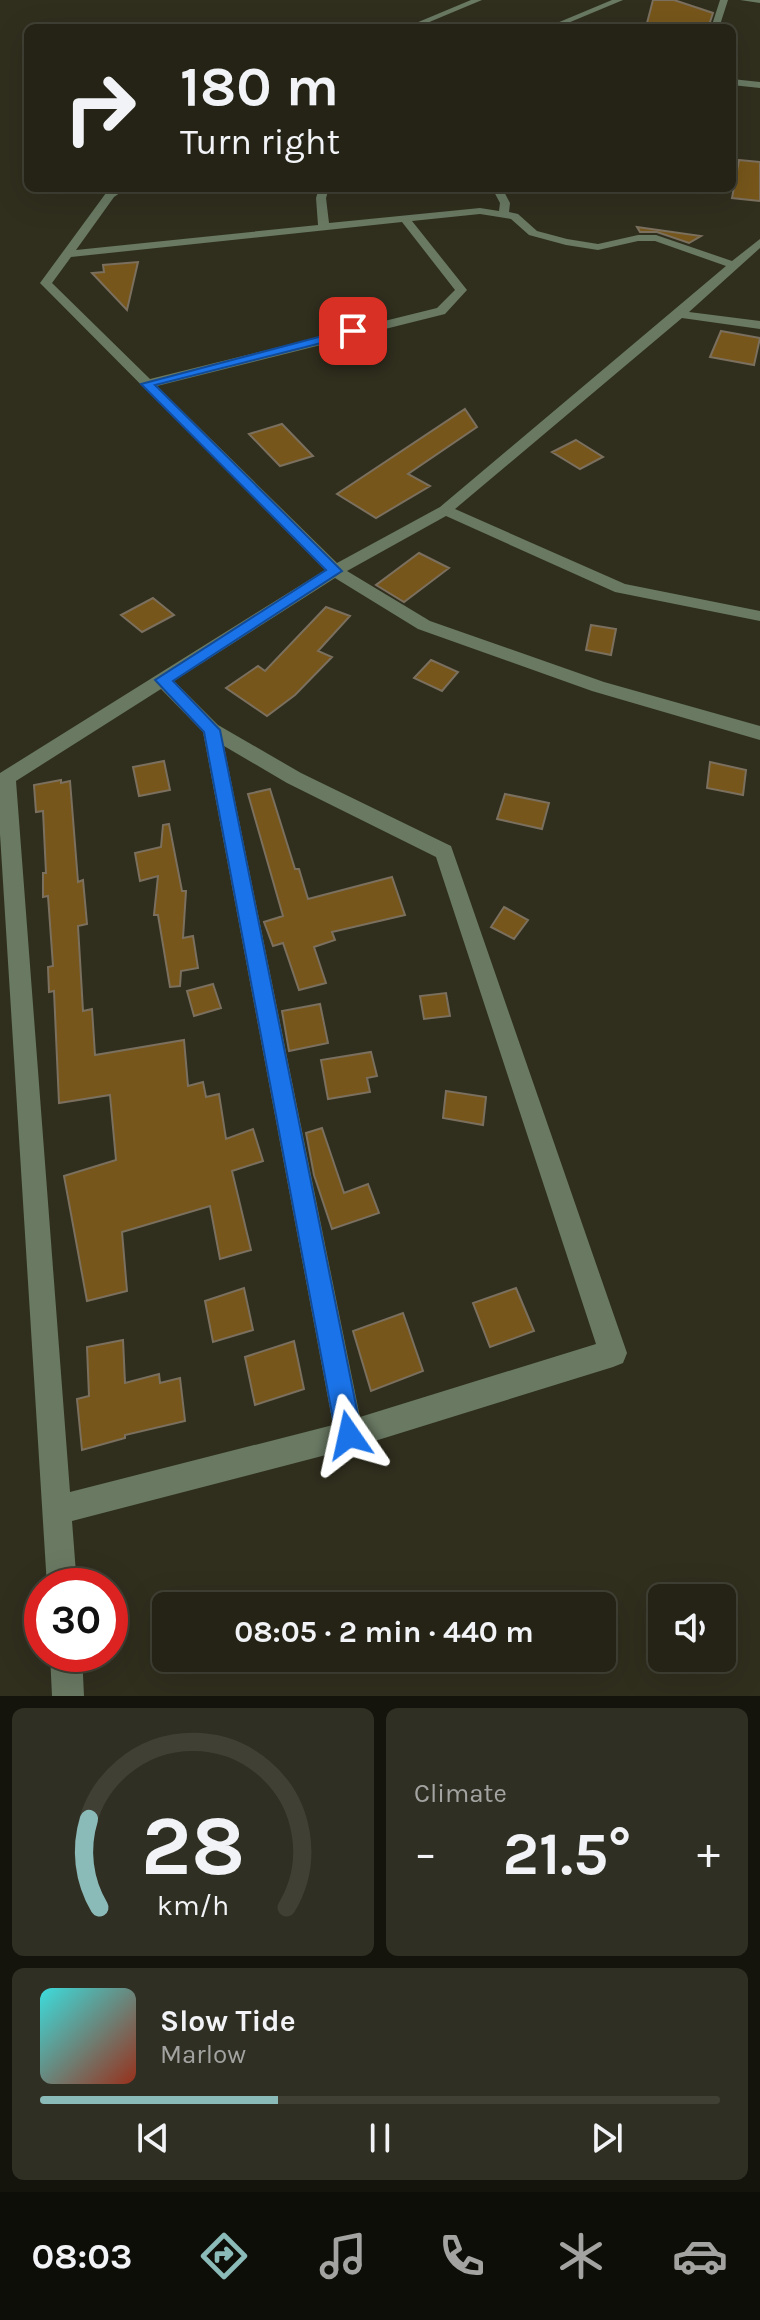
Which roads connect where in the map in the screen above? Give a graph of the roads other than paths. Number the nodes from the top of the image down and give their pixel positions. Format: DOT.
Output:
graph roads {
  1 [pos="478,0"];
  2 [pos="619,0"];
  3 [pos="724,0"];
  4 [pos="744,0"];
  5 [pos="760,1"];
  6 [pos="418,24"];
  7 [pos="559,24"];
  8 [pos="716,24"];
  9 [pos="736,82"];
  10 [pos="760,85"];
  11 [pos="115,192"];
  12 [pos="323,192"];
  13 [pos="499,192"];
  14 [pos="504,213"];
  15 [pos="404,218"];
  16 [pos="324,226"];
  17 [pos="760,242"];
  18 [pos="67,254"];
  19 [pos="734,265"];
  20 [pos="679,314"];
  21 [pos="760,325"];
  22 [pos="147,384"];
  23 [pos="445,510"];
  24 [pos="335,571"];
  25 [pos="760,616"];
  26 [pos="163,680"];
  27 [pos="212,730"];
  28 [pos="760,733"];
  29 [pos="3,780"];
  30 [pos="349,1435"];
  31 [pos="57,1510"];
  32 [pos="61,1568"];
  33 [pos="67,1672"];
  34 [pos="68,1696"];
  1 -- 6 [label="street"];
  2 -- 7 [label="street"];
  3 -- 8 [label="street"];
  4 -- 5 [label="street"];
  9 -- 10 [label="street"];
  11 -- 18 [label="street"];
  12 -- 16 [label="street"];
  13 -- 14 [label="street"];
  14 -- 15 [label="street"];
  14 -- 19 [label="street"];
  15 -- 16 [label="street"];
  15 -- 22 [label="street"];
  16 -- 18 [label="street"];
  17 -- 19 [label="street"];
  18 -- 22 [label="street"];
  19 -- 20 [label="street"];
  20 -- 21 [label="street"];
  20 -- 23 [label="street"];
  22 -- 24 [label="street"];
  23 -- 24 [label="street"];
  23 -- 25 [label="street"];
  24 -- 26 [label="street"];
  24 -- 28 [label="street"];
  26 -- 27 [label="street"];
  26 -- 29 [label="street"];
  27 -- 30 [label="street"];
  27 -- 30 [label="street"];
  29 -- 31 [label="street"];
  30 -- 31 [label="street"];
  31 -- 32 [label="street"];
  33 -- 34 [label="street"];
}
